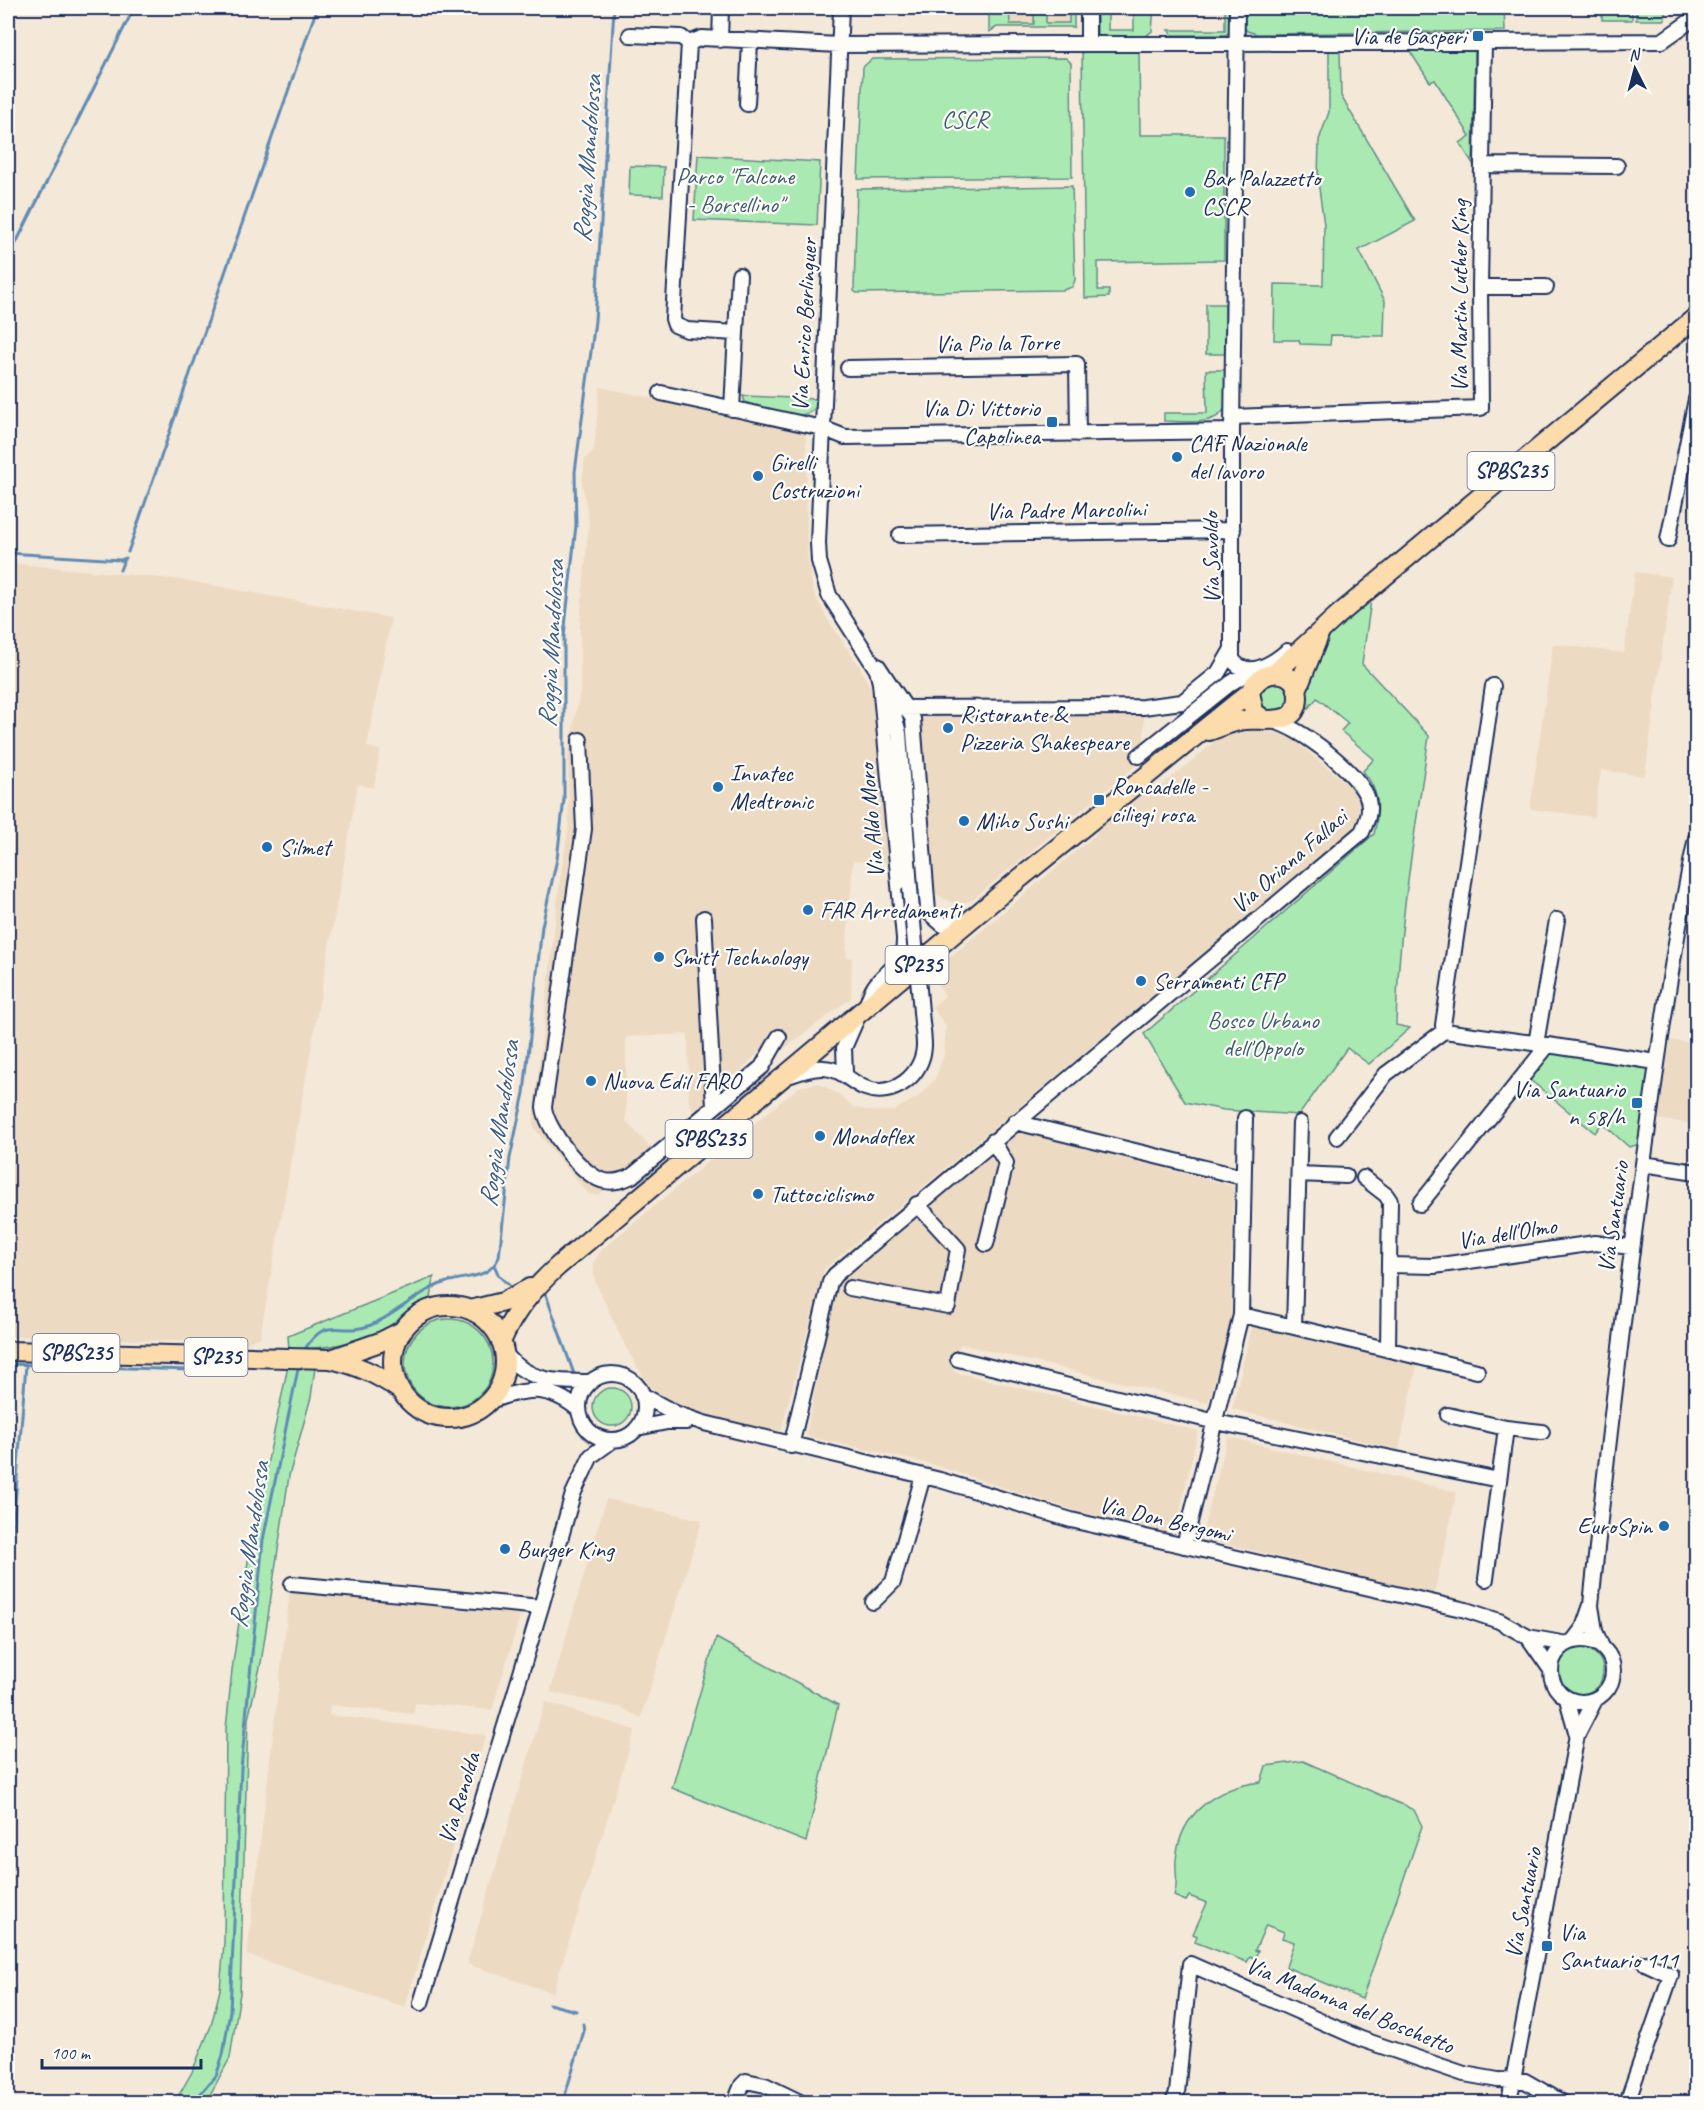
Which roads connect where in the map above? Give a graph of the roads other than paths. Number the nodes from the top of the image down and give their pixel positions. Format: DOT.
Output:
graph roads {
  1 [pos="721,8"];
  2 [pos="841,8"];
  3 [pos="1088,8"];
  4 [pos="1237,8"];
  5 [pos="1696,17"];
  6 [pos="630,35"];
  7 [pos="720,40"];
  8 [pos="750,41"];
  9 [pos="689,42"];
  10 [pos="1484,42"];
  11 [pos="1088,43"];
  12 [pos="1237,43"];
  13 [pos="839,45"];
  14 [pos="747,104"];
  15 [pos="1483,165"];
  16 [pos="1617,166"];
  17 [pos="739,275"];
  18 [pos="1480,287"];
  19 [pos="1546,287"];
  20 [pos="1693,326"];
  21 [pos="736,333"];
  22 [pos="848,368"];
  23 [pos="660,393"];
  24 [pos="1696,399"];
  25 [pos="732,409"];
  26 [pos="1232,424"];
  27 [pos="822,428"];
  28 [pos="1078,434"];
  29 [pos="1233,530"];
  30 [pos="900,536"];
  31 [pos="1668,540"];
  32 [pos="1331,621"];
  33 [pos="1232,654"];
  34 [pos="871,659"];
  35 [pos="1254,669"];
  36 [pos="1275,673"];
  37 [pos="1493,686"];
  38 [pos="1250,692"];
  39 [pos="1297,695"];
  40 [pos="908,708"];
  41 [pos="888,710"];
  42 [pos="1268,721"];
  43 [pos="886,731"];
  44 [pos="1307,736"];
  45 [pos="1194,738"];
  46 [pos="580,740"];
  47 [pos="1139,756"];
  48 [pos="903,806"];
  49 [pos="1696,838"];
  50 [pos="1690,899"];
  51 [pos="704,918"];
  52 [pos="1557,920"];
  53 [pos="969,921"];
  54 [pos="862,1011"];
  55 [pos="1444,1031"];
  56 [pos="779,1037"];
  57 [pos="1542,1045"];
  58 [pos="1656,1062"];
  59 [pos="762,1067"];
  60 [pos="844,1073"];
  61 [pos="779,1080"];
  62 [pos="714,1107"];
  63 [pos="1245,1118"];
  64 [pos="1015,1122"];
  65 [pos="1300,1123"];
  66 [pos="1337,1137"];
  67 [pos="993,1141"];
  68 [pos="1643,1164"];
  69 [pos="1696,1172"];
  70 [pos="1299,1174"];
  71 [pos="1346,1176"];
  72 [pos="1242,1177"];
  73 [pos="1364,1178"];
  74 [pos="917,1204"];
  75 [pos="1420,1204"];
  76 [pos="986,1244"];
  77 [pos="1632,1247"];
  78 [pos="1389,1265"];
  79 [pos="544,1279"];
  80 [pos="850,1288"];
  81 [pos="470,1310"];
  82 [pos="1241,1316"];
  83 [pos="1294,1327"];
  84 [pos="402,1331"];
  85 [pos="503,1348"];
  86 [pos="1388,1350"];
  87 [pos="8,1351"];
  88 [pos="144,1355"];
  89 [pos="322,1359"];
  90 [pos="958,1359"];
  91 [pos="1477,1371"];
  92 [pos="591,1382"];
  93 [pos="400,1390"];
  94 [pos="642,1395"];
  95 [pos="490,1401"];
  96 [pos="579,1410"];
  97 [pos="1448,1415"];
  98 [pos="1216,1422"];
  99 [pos="704,1423"];
  100 [pos="638,1428"];
  101 [pos="1506,1428"];
  102 [pos="588,1431"];
  103 [pos="1542,1431"];
  104 [pos="612,1440"];
  105 [pos="791,1446"];
  106 [pos="591,1456"];
  107 [pos="923,1476"];
  108 [pos="1499,1480"];
  109 [pos="1184,1546"];
  110 [pos="1486,1579"];
  111 [pos="292,1584"];
  112 [pos="873,1602"];
  113 [pos="1591,1605"];
  114 [pos="541,1607"];
  115 [pos="1527,1637"];
  116 [pos="1570,1643"];
  117 [pos="1602,1647"];
  118 [pos="1551,1671"];
  119 [pos="1567,1699"];
  120 [pos="1594,1700"];
  121 [pos="1577,1735"];
  122 [pos="1645,1963"];
  123 [pos="421,2003"];
  124 [pos="1512,2080"];
  125 [pos="735,2103"];
  126 [pos="800,2103"];
  127 [pos="1173,2103"];
  128 [pos="1509,2103"];
  129 [pos="1562,2103"];
  130 [pos="1627,2103"];
  1 -- 7 [label="street"];
  2 -- 13 [label="street, Via Enrico Berlinguer"];
  3 -- 11 [label="street"];
  4 -- 12 [label="street, Via Savoldo"];
  5 -- 10 [label="street"];
  6 -- 9 [label="street"];
  7 -- 8 [label="street"];
  7 -- 9 [label="street"];
  8 -- 13 [label="street"];
  8 -- 14 [label="street"];
  9 -- 21 [label="street"];
  10 -- 12 [label="street"];
  10 -- 15 [label="street, Via Martin Luther King"];
  11 -- 12 [label="street"];
  11 -- 13 [label="street"];
  12 -- 26 [label="street, Via Savoldo"];
  13 -- 27 [label="street, Via Enrico Berlinguer"];
  15 -- 16 [label="street"];
  15 -- 18 [label="street, Via Martin Luther King"];
  17 -- 21 [label="street"];
  18 -- 19 [label="street"];
  18 -- 26 [label="street, Via Martin Luther King"];
  20 -- 32 [label="main road, SPBS235"];
  21 -- 25 [label="street"];
  22 -- 28 [label="street, Via Pio la Torre"];
  23 -- 25 [label="street"];
  24 -- 31 [label="street"];
  25 -- 27 [label="street"];
  26 -- 28 [label="street"];
  26 -- 29 [label="street, Via Savoldo"];
  27 -- 28 [label="street"];
  27 -- 34 [label="street, Via Aldo Moro"];
  29 -- 30 [label="street, Via Padre Marcolini"];
  29 -- 33 [label="street, Via Savoldo"];
  32 -- 35 [label="street"];
  32 -- 36 [label="main road, SPBS235"];
  32 -- 39 [label="main road, SPBS235"];
  33 -- 35 [label="street"];
  33 -- 40 [label="street"];
  34 -- 40 [label="street, Via Aldo Moro"];
  34 -- 41 [label="street, Via Aldo Moro"];
  35 -- 47 [label="street"];
  36 -- 38 [label="main road"];
  36 -- 39 [label="main road"];
  37 -- 55 [label="street"];
  38 -- 42 [label="main road"];
  38 -- 45 [label="main road"];
  39 -- 42 [label="main road"];
  39 -- 44 [label="street"];
  40 -- 41 [label="street"];
  40 -- 53 [label="street, Via Aldo Moro"];
  41 -- 43 [label="street, Via Aldo Moro"];
  41 -- 48 [label="street"];
  42 -- 44 [label="street, Via Oriana Fallaci"];
  42 -- 45 [label="main road"];
  43 -- 48 [label="street"];
  43 -- 54 [label="street, Via Aldo Moro"];
  44 -- 64 [label="street, Via Oriana Fallaci"];
  45 -- 53 [label="main road"];
  46 -- 62 [label="street"];
  48 -- 60 [label="street, bridge"];
  49 -- 50 [label="street, Via Santuario"];
  50 -- 58 [label="street, Via Santuario"];
  51 -- 62 [label="street"];
  52 -- 57 [label="street"];
  53 -- 54 [label="main road, SP235"];
  54 -- 60 [label="street, Via Aldo Moro"];
  54 -- 61 [label="main road, SPBS235"];
  55 -- 57 [label="street"];
  55 -- 66 [label="street"];
  56 -- 59 [label="street"];
  57 -- 58 [label="street"];
  57 -- 75 [label="street"];
  58 -- 68 [label="street, Via Santuario"];
  59 -- 61 [label="street"];
  59 -- 62 [label="street"];
  60 -- 61 [label="street"];
  61 -- 79 [label="main road, SPBS235"];
  63 -- 72 [label="street"];
  64 -- 67 [label="street"];
  64 -- 72 [label="street"];
  65 -- 70 [label="street"];
  67 -- 74 [label="street"];
  67 -- 76 [label="street"];
  68 -- 69 [label="street"];
  68 -- 77 [label="street, Via Santuario"];
  70 -- 71 [label="street"];
  70 -- 83 [label="street"];
  72 -- 82 [label="street"];
  73 -- 78 [label="street"];
  74 -- 80 [label="street"];
  74 -- 105 [label="street"];
  77 -- 78 [label="street, Via dell'Olmo"];
  77 -- 113 [label="street, Via Santuario"];
  78 -- 86 [label="street"];
  79 -- 81 [label="main road"];
  79 -- 85 [label="main road"];
  81 -- 84 [label="main road"];
  81 -- 85 [label="main road"];
  82 -- 83 [label="street"];
  82 -- 98 [label="street"];
  83 -- 86 [label="street"];
  84 -- 89 [label="main road"];
  84 -- 93 [label="main road"];
  85 -- 92 [label="street"];
  85 -- 95 [label="main road"];
  86 -- 91 [label="street"];
  87 -- 88 [label="main road, SPBS235"];
  88 -- 89 [label="main road, SP235"];
  89 -- 93 [label="main road"];
  90 -- 98 [label="street"];
  92 -- 94 [label="street, Via Don Bergomi"];
  92 -- 96 [label="street"];
  93 -- 95 [label="main road"];
  94 -- 99 [label="street, Via Don Bergomi"];
  94 -- 100 [label="street"];
  95 -- 96 [label="street"];
  96 -- 102 [label="street"];
  97 -- 101 [label="street"];
  98 -- 108 [label="street"];
  98 -- 109 [label="street"];
  99 -- 100 [label="street, Via Don Bergomi"];
  99 -- 105 [label="street, Via Don Bergomi"];
  100 -- 104 [label="street, Via Don Bergomi"];
  101 -- 103 [label="street"];
  101 -- 108 [label="street"];
  102 -- 104 [label="street"];
  102 -- 106 [label="street"];
  104 -- 106 [label="street, Via Renolda"];
  105 -- 107 [label="street, Via Don Bergomi"];
  106 -- 114 [label="street, Via Renolda"];
  107 -- 109 [label="street, Via Don Bergomi"];
  107 -- 112 [label="street"];
  108 -- 110 [label="street"];
  109 -- 115 [label="street, Via Don Bergomi"];
  111 -- 114 [label="street"];
  113 -- 116 [label="street, Via Santuario"];
  113 -- 117 [label="street, Via Santuario"];
  114 -- 123 [label="street, Via Renolda"];
  115 -- 116 [label="street, Via Don Bergomi"];
  115 -- 118 [label="street, Via Don Bergomi"];
  116 -- 117 [label="street"];
  116 -- 118 [label="street"];
  117 -- 120 [label="street"];
  118 -- 119 [label="street"];
  119 -- 120 [label="street"];
  119 -- 121 [label="street, Via Santuario"];
  120 -- 121 [label="street, Via Santuario"];
  121 -- 124 [label="street, Via Santuario"];
  122 -- 130 [label="street"];
  124 -- 127 [label="street, Via Madonna del Boschetto"];
  124 -- 128 [label="street, Via Santuario"];
  124 -- 129 [label="street, Via Madonna del Boschetto"];
  125 -- 126 [label="street"];
}
